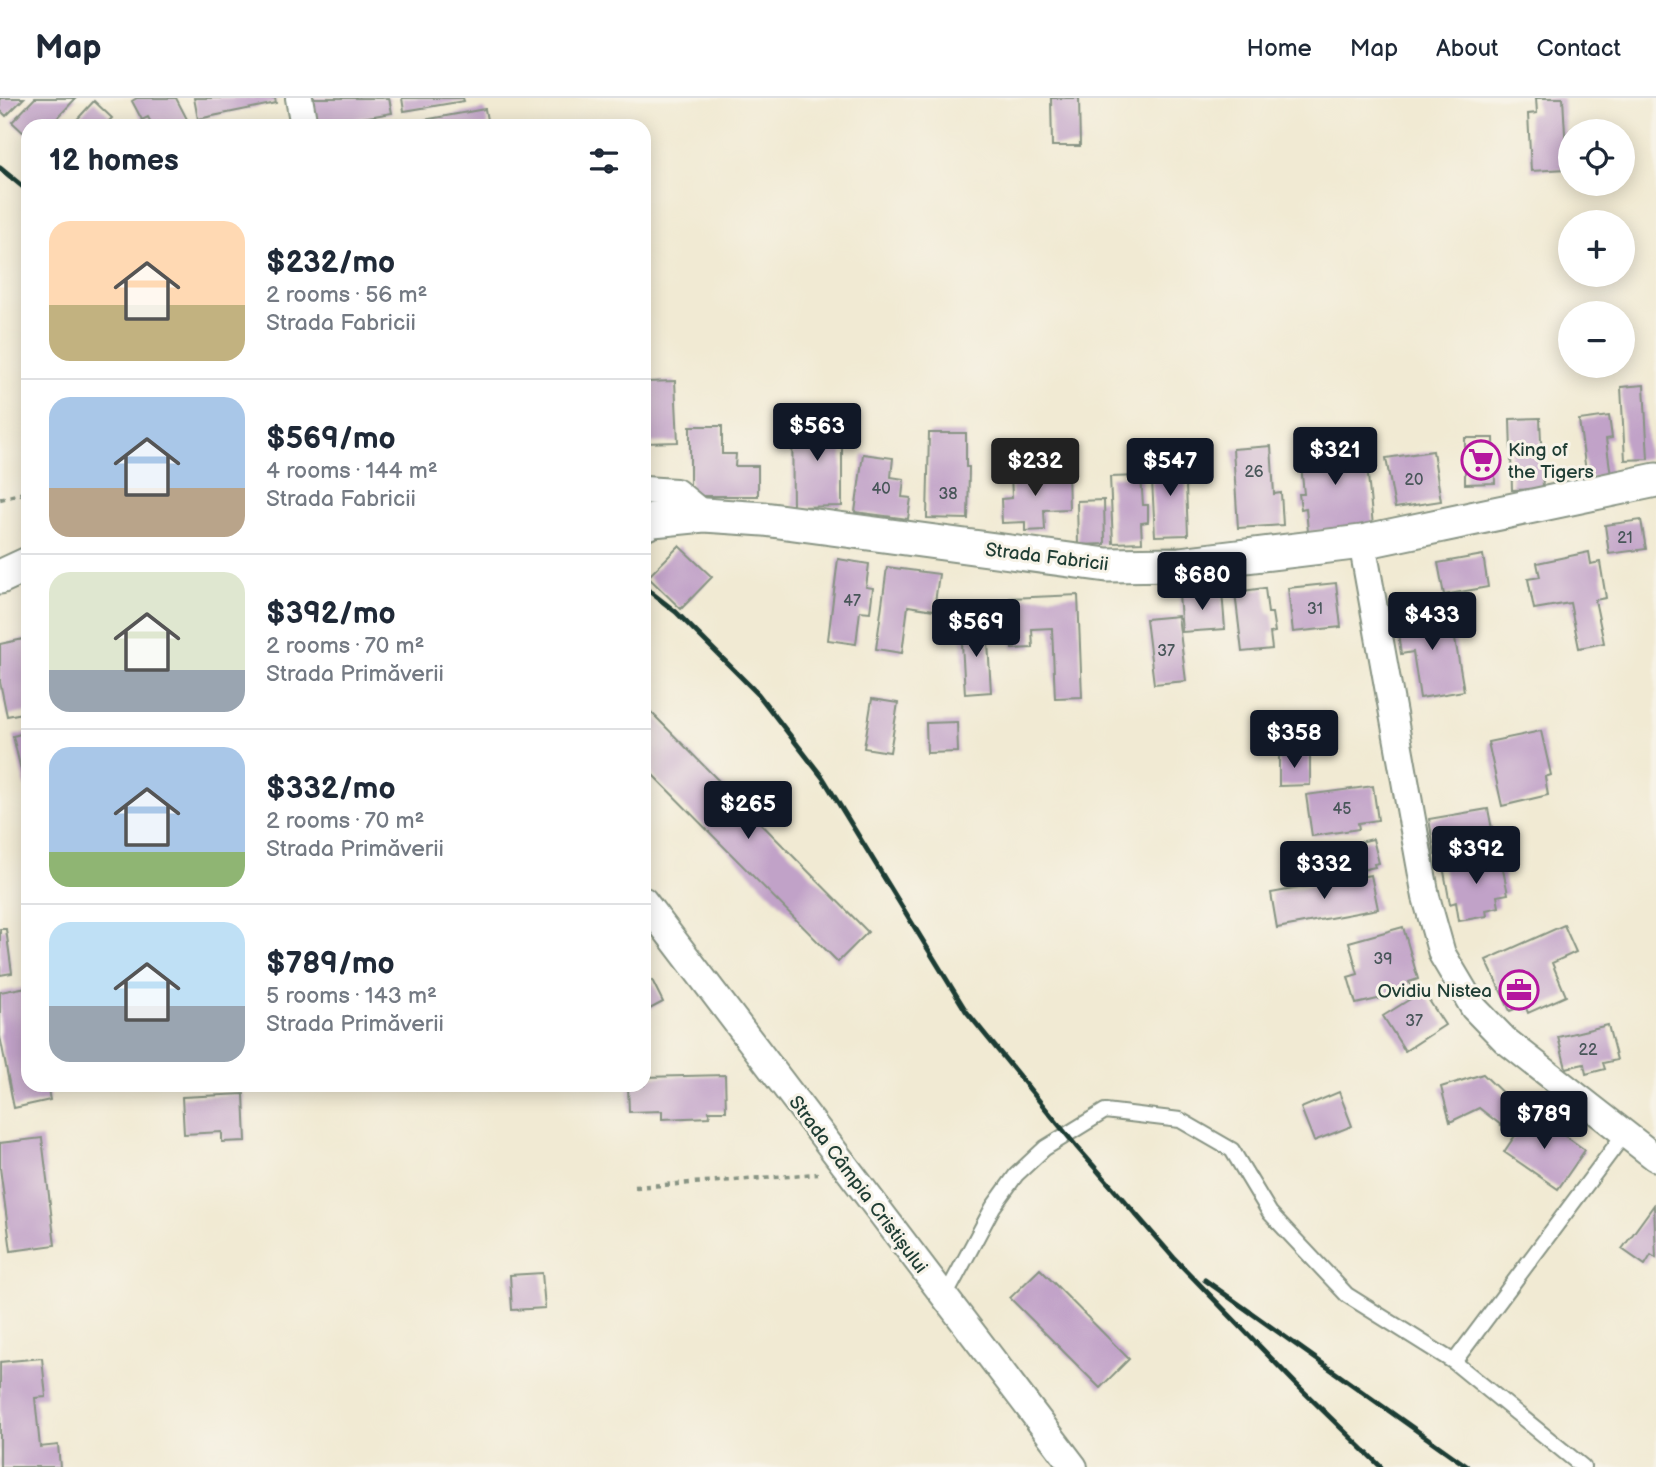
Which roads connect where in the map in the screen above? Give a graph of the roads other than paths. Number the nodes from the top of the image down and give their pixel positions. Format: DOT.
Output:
graph roads {
  1 [pos="299,98"];
  2 [pos="303,119"];
  3 [pos="1656,480"];
  4 [pos="651,490"];
  5 [pos="704,515"];
  6 [pos="651,521"];
  7 [pos="1362,542"];
  8 [pos="21,567"];
  9 [pos="0,577"];
  10 [pos="651,910"];
  11 [pos="1625,1133"];
  12 [pos="1656,1158"];
  13 [pos="945,1297"];
  14 [pos="1454,1362"];
  15 [pos="1074,1467"];
  16 [pos="1583,1467"];
  1 -- 2 [label="street"];
  3 -- 7 [label="street, Strada Fabricii"];
  4 -- 5 [label="street"];
  5 -- 6 [label="street, Strada Fabricii"];
  5 -- 7 [label="street, Strada Fabricii"];
  7 -- 11 [label="street"];
  8 -- 9 [label="street"];
  10 -- 13 [label="street, Strada Câmpia Cristișului"];
  11 -- 12 [label="street"];
  11 -- 14 [label="lane"];
  13 -- 14 [label="lane"];
  13 -- 15 [label="street, Strada Câmpia Cristișului"];
  14 -- 16 [label="lane"];
}
